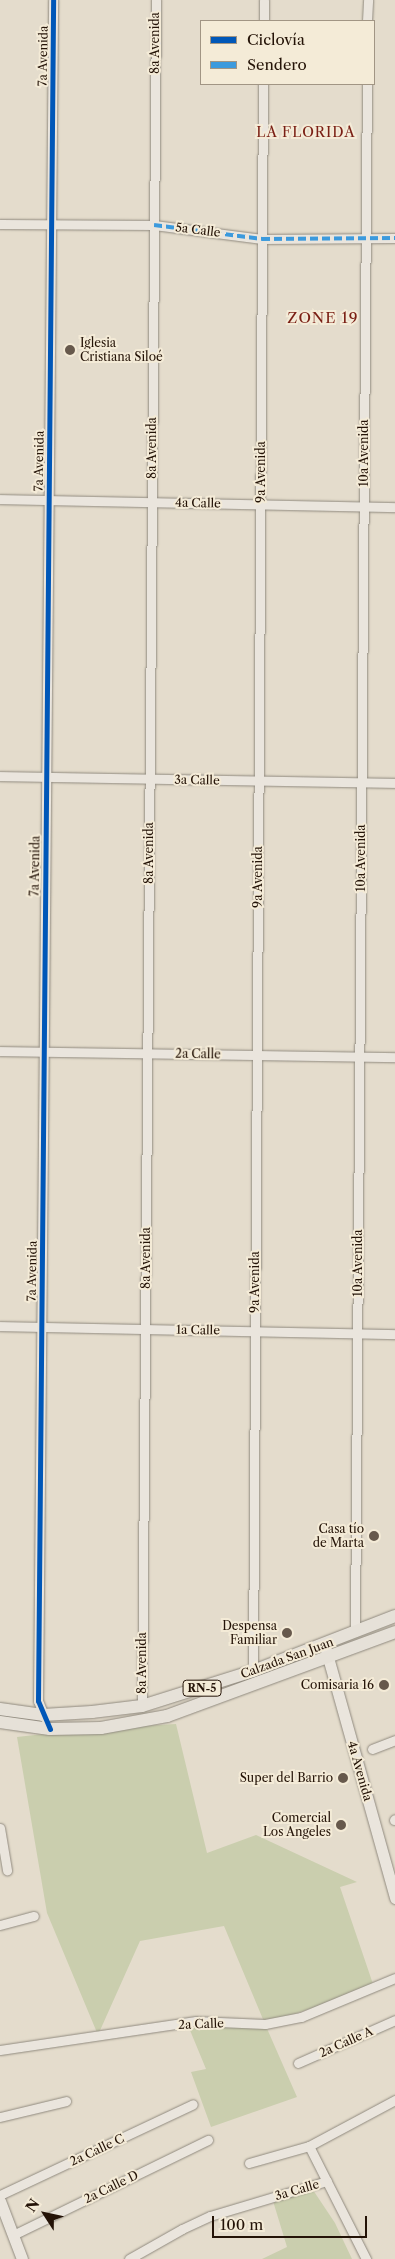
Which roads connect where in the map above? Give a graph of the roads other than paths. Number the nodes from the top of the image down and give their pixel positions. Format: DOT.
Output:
graph roads {
  1 [pos="53,0"];
  2 [pos="156,0"];
  3 [pos="264,0"];
  4 [pos="368,0"];
  5 [pos="264,20"];
  6 [pos="368,20"];
  7 [pos="263,85"];
  8 [pos="367,85"];
  9 [pos="0,224"];
  10 [pos="51,224"];
  11 [pos="154,225"];
  12 [pos="366,238"];
  13 [pos="395,238"];
  14 [pos="262,239"];
  15 [pos="0,499"];
  16 [pos="48,500"];
  17 [pos="152,502"];
  18 [pos="260,504"];
  19 [pos="364,506"];
  20 [pos="395,507"];
  21 [pos="0,776"];
  22 [pos="46,777"];
  23 [pos="150,779"];
  24 [pos="259,781"];
  25 [pos="362,782"];
  26 [pos="395,783"];
  27 [pos="0,1051"];
  28 [pos="44,1052"];
  29 [pos="147,1053"];
  30 [pos="257,1055"];
  31 [pos="360,1056"];
  32 [pos="395,1056"];
  33 [pos="0,1326"];
  34 [pos="41,1326"];
  35 [pos="145,1329"];
  36 [pos="255,1331"];
  37 [pos="358,1333"];
  38 [pos="395,1334"];
  39 [pos="395,1616"];
  40 [pos="382,1621"];
  41 [pos="356,1632"];
  42 [pos="395,1632"];
  43 [pos="324,1643"];
  44 [pos="363,1644"];
  45 [pos="328,1657"];
  46 [pos="253,1671"];
  47 [pos="142,1706"];
  48 [pos="0,1709"];
  49 [pos="43,1715"];
  50 [pos="0,1722"];
  51 [pos="50,1729"];
  52 [pos="395,1740"];
  53 [pos="372,1748"];
  54 [pos="0,1828"];
  55 [pos="7,1870"];
  56 [pos="395,1898"];
  57 [pos="34,1916"];
  58 [pos="0,1925"];
  59 [pos="395,1978"];
  60 [pos="395,2020"];
  61 [pos="0,2050"];
  62 [pos="298,2063"];
  63 [pos="395,2100"];
  64 [pos="66,2101"];
  65 [pos="193,2104"];
  66 [pos="0,2117"];
  67 [pos="208,2140"];
  68 [pos="310,2146"];
  69 [pos="249,2162"];
  70 [pos="327,2182"];
  71 [pos="0,2195"];
  72 [pos="0,2201"];
  73 [pos="13,2235"];
  74 [pos="22,2259"];
  75 [pos="129,2259"];
  76 [pos="366,2259"];
  1 -- 10 [label="street, 7a Avenida"];
  2 -- 11 [label="street, 8a Avenida"];
  3 -- 5 [label="street"];
  4 -- 6 [label="street"];
  7 -- 14 [label="street, 9a Avenida"];
  8 -- 12 [label="street, 10a Avenida"];
  9 -- 10 [label="street, 5a Calle"];
  10 -- 11 [label="street, 5a Calle"];
  10 -- 16 [label="street, 7a Avenida"];
  11 -- 14 [label="street, 5a Calle"];
  11 -- 17 [label="street, 8a Avenida"];
  12 -- 13 [label="street, 5a Calle"];
  12 -- 14 [label="street, 5a Calle"];
  12 -- 19 [label="street, 10a Avenida"];
  14 -- 18 [label="street, 9a Avenida"];
  15 -- 16 [label="street, 4a Calle"];
  16 -- 17 [label="street, 4a Calle"];
  16 -- 22 [label="street, 7a Avenida"];
  17 -- 18 [label="street, 4a Calle"];
  17 -- 23 [label="street, 8a Avenida"];
  18 -- 19 [label="street, 4a Calle"];
  18 -- 24 [label="street, 9a Avenida"];
  19 -- 20 [label="street, 4a Calle"];
  19 -- 25 [label="street, 10a Avenida"];
  21 -- 22 [label="street, 3a Calle"];
  22 -- 23 [label="street, 3a Calle"];
  22 -- 28 [label="street, 7a Avenida"];
  23 -- 24 [label="street, 3a Calle"];
  23 -- 29 [label="street, 8a Avenida"];
  24 -- 25 [label="street, 3a Calle"];
  24 -- 30 [label="street, 9a Avenida"];
  25 -- 26 [label="street, 3a Calle"];
  25 -- 31 [label="street, 10a Avenida"];
  27 -- 28 [label="street, 2a Calle"];
  28 -- 29 [label="street, 2a Calle"];
  28 -- 34 [label="street, 7a Avenida"];
  29 -- 30 [label="street, 2a Calle"];
  29 -- 35 [label="street, 8a Avenida"];
  30 -- 31 [label="street, 2a Calle"];
  30 -- 36 [label="street, 9a Avenida"];
  31 -- 32 [label="street, 2a Calle"];
  31 -- 37 [label="street, 10a Avenida"];
  33 -- 34 [label="street, 1a Calle"];
  34 -- 35 [label="street, 1a Calle"];
  34 -- 49 [label="street, 7a Avenida"];
  35 -- 36 [label="street, 1a Calle"];
  35 -- 47 [label="street, 8a Avenida"];
  36 -- 37 [label="street, 1a Calle"];
  36 -- 46 [label="street, 9a Avenida"];
  37 -- 38 [label="street, 1a Calle"];
  37 -- 41 [label="street, 10a Avenida"];
  39 -- 40 [label="main road, Calzada San Juan / RN-5"];
  40 -- 41 [label="main road, Calzada San Juan / RN-5"];
  40 -- 44 [label="main road"];
  41 -- 43 [label="main road, Calzada San Juan / RN-5"];
  42 -- 44 [label="main road, Calzada San Juan / RN-5"];
  43 -- 45 [label="street, 4a Avenida"];
  43 -- 46 [label="main road, Calzada San Juan / RN-5"];
  44 -- 45 [label="main road, Calzada San Juan / RN-5"];
  45 -- 51 [label="main road, Calzada San Juan / RN-5"];
  45 -- 56 [label="street, 4a Avenida"];
  46 -- 47 [label="main road, Calzada San Juan / RN-5"];
  47 -- 49 [label="main road, Calzada San Juan / RN-5"];
  48 -- 49 [label="main road, Calzada San Juan / RN-5"];
  49 -- 51 [label="street, 7a Avenida"];
  50 -- 51 [label="main road, Calzada San Juan / RN-5"];
  52 -- 53 [label="street"];
  54 -- 55 [label="street"];
  57 -- 58 [label="street"];
  59 -- 61 [label="street, 2a Calle"];
  60 -- 62 [label="street, 2a Calle A"];
  63 -- 68 [label="street"];
  64 -- 66 [label="street"];
  65 -- 71 [label="street, 2a Calle C"];
  67 -- 73 [label="street, 2a Calle D"];
  68 -- 69 [label="street"];
  68 -- 70 [label="street"];
  70 -- 75 [label="street, 3a Calle"];
  70 -- 76 [label="street"];
  72 -- 73 [label="street"];
  73 -- 74 [label="street"];
}
